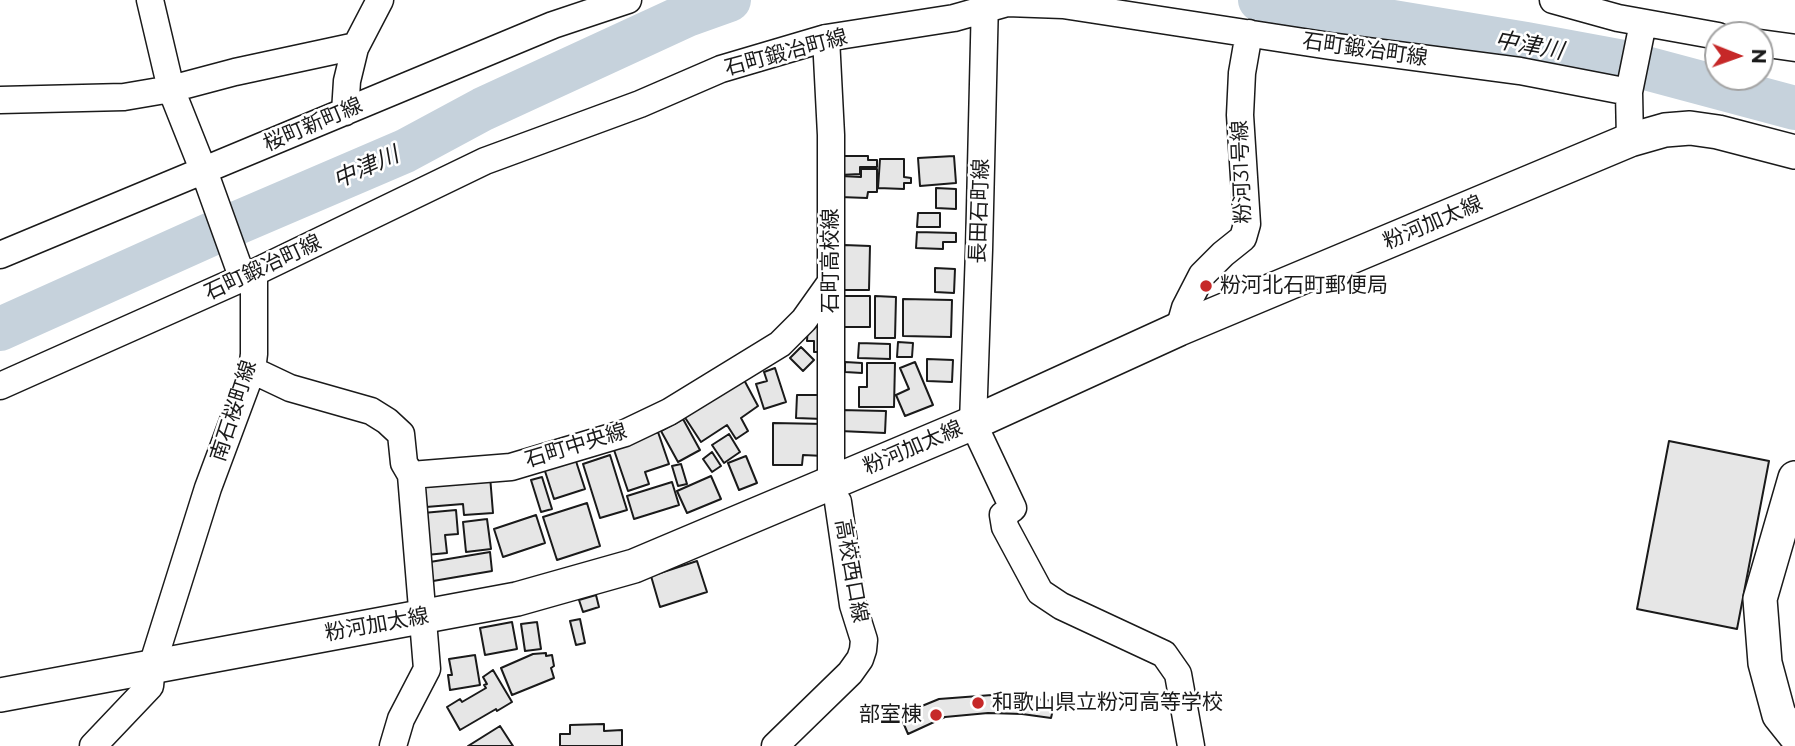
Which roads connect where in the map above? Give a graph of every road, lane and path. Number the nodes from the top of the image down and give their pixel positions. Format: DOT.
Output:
graph roads {
  1 [pos="150,0"];
  2 [pos="380,0"];
  3 [pos="628,0"];
  4 [pos="1558,0"];
  5 [pos="985,4"];
  6 [pos="1631,20"];
  7 [pos="1249,33"];
  8 [pos="1704,33"];
  9 [pos="827,38"];
  10 [pos="1774,45"];
  11 [pos="356,46"];
  12 [pos="1795,48"];
  13 [pos="171,89"];
  14 [pos="1629,92"];
  15 [pos="0,100"];
  16 [pos="345,112"];
  17 [pos="1630,140"];
  18 [pos="1795,152"];
  19 [pos="206,177"];
  20 [pos="0,255"];
  21 [pos="244,274"];
  22 [pos="831,282"];
  23 [pos="1179,329"];
  24 [pos="252,370"];
  25 [pos="0,386"];
  26 [pos="973,423"];
  27 [pos="411,475"];
  28 [pos="1795,478"];
  29 [pos="834,492"];
  30 [pos="423,616"];
  31 [pos="152,666"];
  32 [pos="0,695"];
  33 [pos="1795,735"];
  34 [pos="93,746"];
  35 [pos="393,746"];
  36 [pos="775,746"];
  37 [pos="1191,746"];
  1 -- 13 [label="street, 南石桜町線"];
  2 -- 11 [label="street"];
  3 -- 16 [label="street, 桜町新町線"];
  4 -- 6 [label="street"];
  5 -- 7 [label="street, 石町鍛冶町線"];
  5 -- 9 [label="street, 石町鍛冶町線"];
  5 -- 26 [label="street, 長田石町線"];
  6 -- 8 [label="street"];
  6 -- 14 [label="street"];
  7 -- 14 [label="street, 石町鍛冶町線"];
  7 -- 23 [label="street, 粉河31号線"];
  9 -- 21 [label="street, 石町鍛冶町線"];
  9 -- 22 [label="street, 石町高校線"];
  10 -- 12 [label="street"];
  11 -- 13 [label="street"];
  11 -- 16 [label="street"];
  13 -- 15 [label="street"];
  13 -- 19 [label="street, 南石桜町線"];
  14 -- 17 [label="street"];
  16 -- 19 [label="street, 桜町新町線"];
  17 -- 18 [label="main road, 粉河加太線"];
  17 -- 23 [label="main road, 粉河加太線"];
  19 -- 20 [label="street, 桜町新町線"];
  19 -- 21 [label="street, 南石桜町線"];
  21 -- 24 [label="street, 南石桜町線"];
  21 -- 25 [label="street, 石町鍛冶町線"];
  22 -- 27 [label="street, 石町中央線"];
  22 -- 29 [label="street, 石町高校線"];
  23 -- 26 [label="main road, 粉河加太線"];
  24 -- 27 [label="street"];
  24 -- 31 [label="street, 南石桜町線"];
  26 -- 29 [label="main road, 粉河加太線"];
  26 -- 37 [label="street"];
  27 -- 30 [label="street"];
  28 -- 33 [label="main road"];
  29 -- 30 [label="main road, 粉河加太線"];
  29 -- 36 [label="street, 高校西口線"];
  30 -- 31 [label="main road, 粉河加太線"];
  30 -- 35 [label="street"];
  31 -- 32 [label="main road, 粉河加太線"];
  31 -- 34 [label="street, 南石桜町線"];
}
